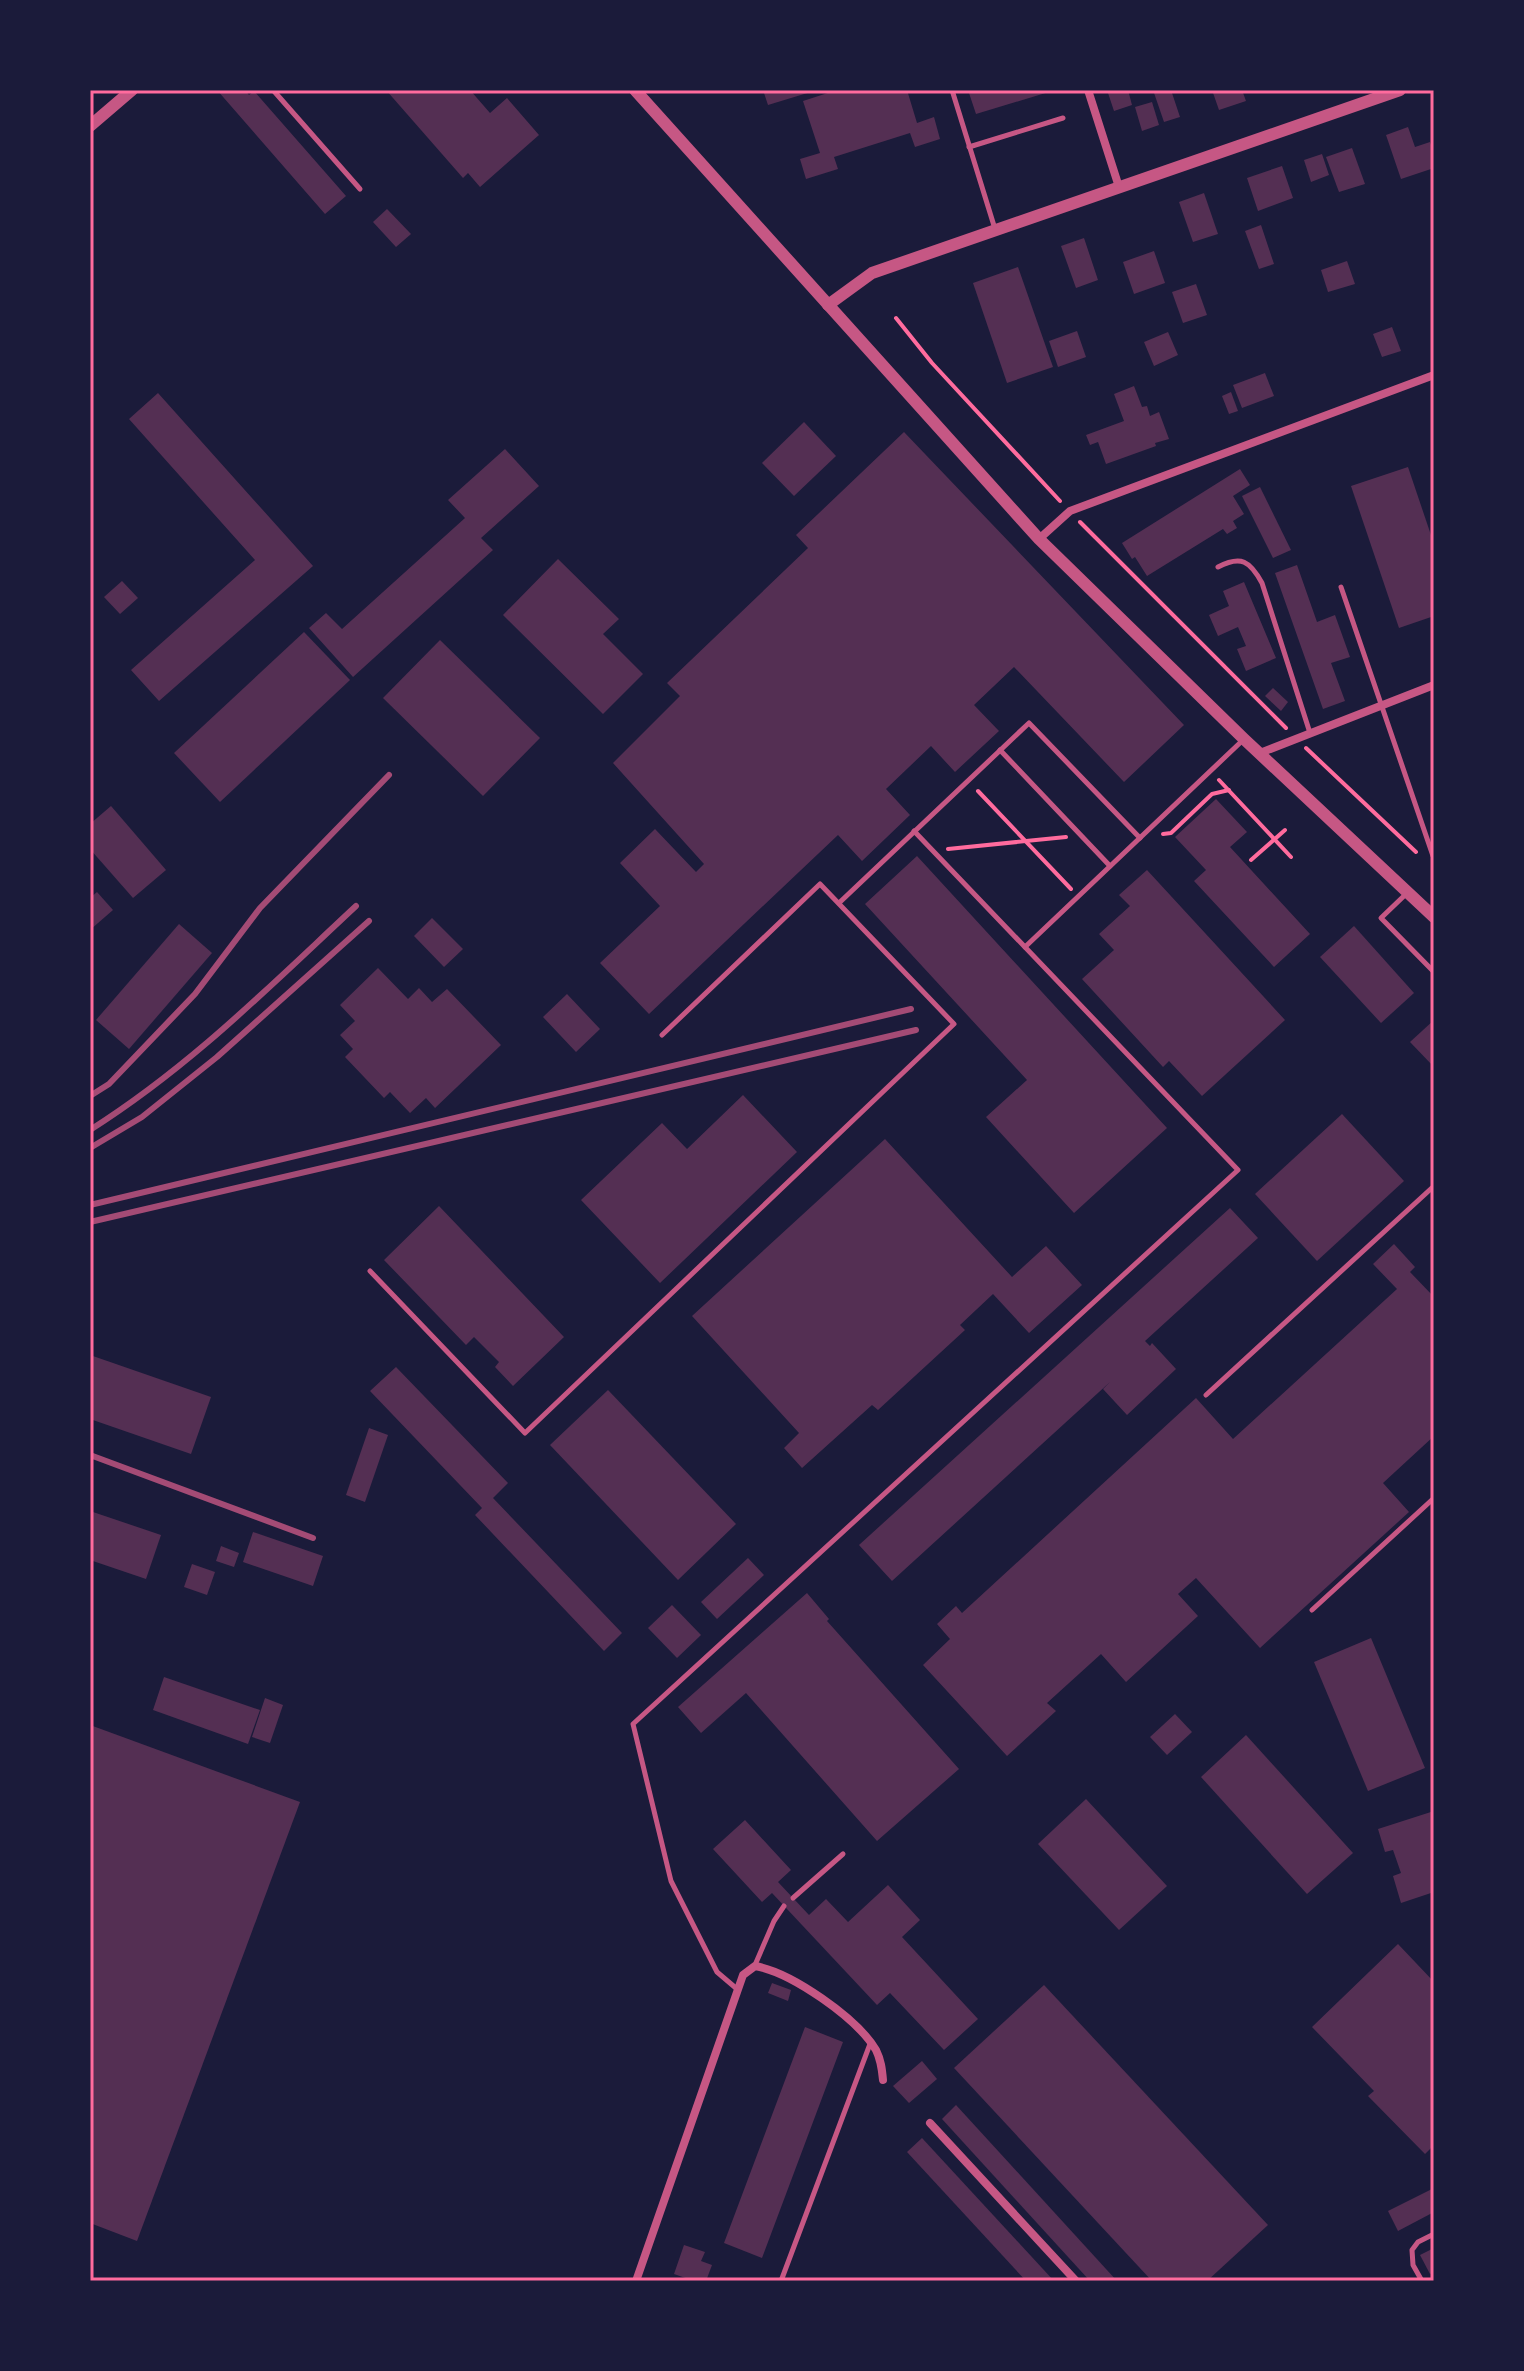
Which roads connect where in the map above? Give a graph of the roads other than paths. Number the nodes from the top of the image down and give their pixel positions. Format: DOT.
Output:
graph roads {
  1 [pos="132,90"];
  2 [pos="273,90"];
  3 [pos="635,90"];
  4 [pos="952,90"];
  5 [pos="1088,90"];
  6 [pos="1400,90"];
  7 [pos="1063,118"];
  8 [pos="90,126"];
  9 [pos="969,147"];
  10 [pos="1119,187"];
  11 [pos="360,189"];
  12 [pos="995,230"];
  13 [pos="828,305"];
  14 [pos="1434,375"];
  15 [pos="1039,539"];
  16 [pos="1218,567"];
  17 [pos="1341,587"];
  18 [pos="1434,685"];
  19 [pos="1381,706"];
  20 [pos="1310,734"];
  21 [pos="1244,739"];
  22 [pos="1000,750"];
  23 [pos="1260,753"];
  24 [pos="914,831"];
  25 [pos="1140,838"];
  26 [pos="1433,856"];
  27 [pos="1110,866"];
  28 [pos="1406,894"];
  29 [pos="839,903"];
  30 [pos="1434,917"];
  31 [pos="1025,947"];
  32 [pos="1434,972"];
  33 [pos="662,1035"];
  34 [pos="1434,1186"];
  35 [pos="370,1271"];
  36 [pos="1206,1395"];
  37 [pos="1434,1498"];
  38 [pos="1312,1610"];
  39 [pos="843,1854"];
  40 [pos="793,1898"];
  41 [pos="784,1906"];
  42 [pos="755,1966"];
  43 [pos="737,1989"];
  44 [pos="871,2043"];
  45 [pos="883,2080"];
  46 [pos="930,2123"];
  47 [pos="1434,2234"];
  48 [pos="636,2281"];
  49 [pos="781,2281"];
  50 [pos="1076,2281"];
  51 [pos="1422,2281"];
  1 -- 8 [label="street"];
  2 -- 11 [label="lane"];
  3 -- 13 [label="street"];
  4 -- 9 [label="lane"];
  5 -- 10 [label="street"];
  6 -- 10 [label="street"];
  7 -- 9 [label="lane"];
  9 -- 12 [label="lane"];
  10 -- 12 [label="street"];
  12 -- 13 [label="street"];
  13 -- 15 [label="street"];
  14 -- 15 [label="street"];
  15 -- 21 [label="street"];
  16 -- 20 [label="lane"];
  17 -- 19 [label="lane"];
  18 -- 19 [label="street"];
  19 -- 20 [label="street"];
  19 -- 26 [label="lane"];
  20 -- 23 [label="street"];
  21 -- 23 [label="street"];
  21 -- 25 [label="lane"];
  22 -- 24 [label="lane"];
  22 -- 25 [label="lane"];
  22 -- 27 [label="lane"];
  23 -- 28 [label="street"];
  24 -- 29 [label="lane"];
  24 -- 31 [label="lane"];
  25 -- 27 [label="lane"];
  27 -- 31 [label="lane"];
  28 -- 30 [label="street"];
  28 -- 32 [label="lane"];
  29 -- 33 [label="lane"];
  29 -- 35 [label="lane"];
  31 -- 43 [label="lane"];
  34 -- 36 [label="lane"];
  37 -- 38 [label="lane"];
  39 -- 40 [label="lane"];
  41 -- 42 [label="lane"];
  42 -- 43 [label="street"];
  42 -- 44 [label="street"];
  43 -- 48 [label="street"];
  44 -- 45 [label="street"];
  44 -- 49 [label="lane"];
  46 -- 50 [label="street"];
  47 -- 51 [label="lane"];
}
